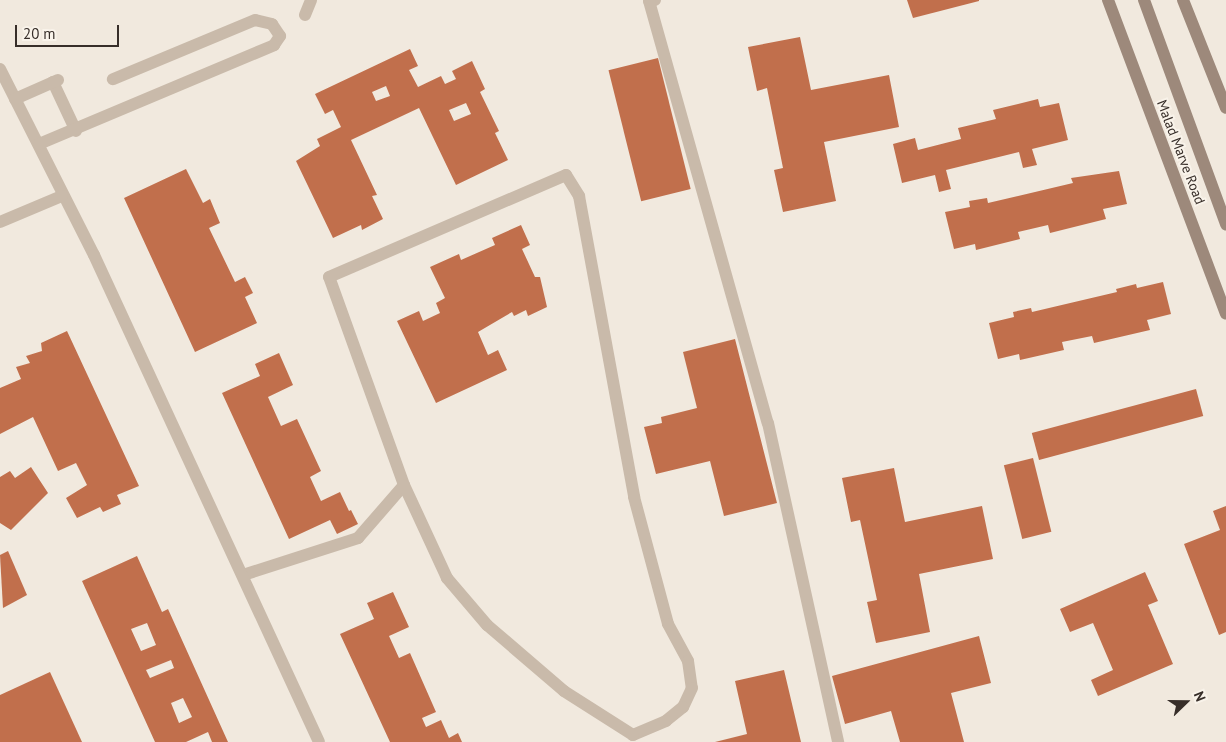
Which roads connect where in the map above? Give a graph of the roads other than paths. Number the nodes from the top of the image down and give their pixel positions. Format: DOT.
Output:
graph roads {
  1 [pos="311,0"];
  2 [pos="651,0"];
  3 [pos="1108,0"];
  4 [pos="1144,0"];
  5 [pos="1183,0"];
  6 [pos="305,14"];
  7 [pos="0,69"];
  8 [pos="113,79"];
  9 [pos="15,99"];
  10 [pos="1226,108"];
  11 [pos="76,131"];
  12 [pos="39,144"];
  13 [pos="62,196"];
  14 [pos="0,222"];
  15 [pos="1226,224"];
  16 [pos="1226,314"];
  17 [pos="404,484"];
  18 [pos="244,575"];
  19 [pos="319,742"];
  20 [pos="838,742"];
  1 -- 6 [label="street"];
  2 -- 20 [label="street"];
  3 -- 16 [label="main road, Malad Marve Road"];
  4 -- 15 [label="main road"];
  5 -- 10 [label="main road"];
  7 -- 9 [label="street"];
  8 -- 11 [label="street"];
  9 -- 11 [label="street"];
  9 -- 12 [label="street"];
  11 -- 12 [label="street"];
  12 -- 13 [label="street"];
  13 -- 14 [label="street"];
  13 -- 18 [label="street"];
  17 -- 17 [label="street"];
  17 -- 18 [label="street"];
  18 -- 19 [label="street"];
}
